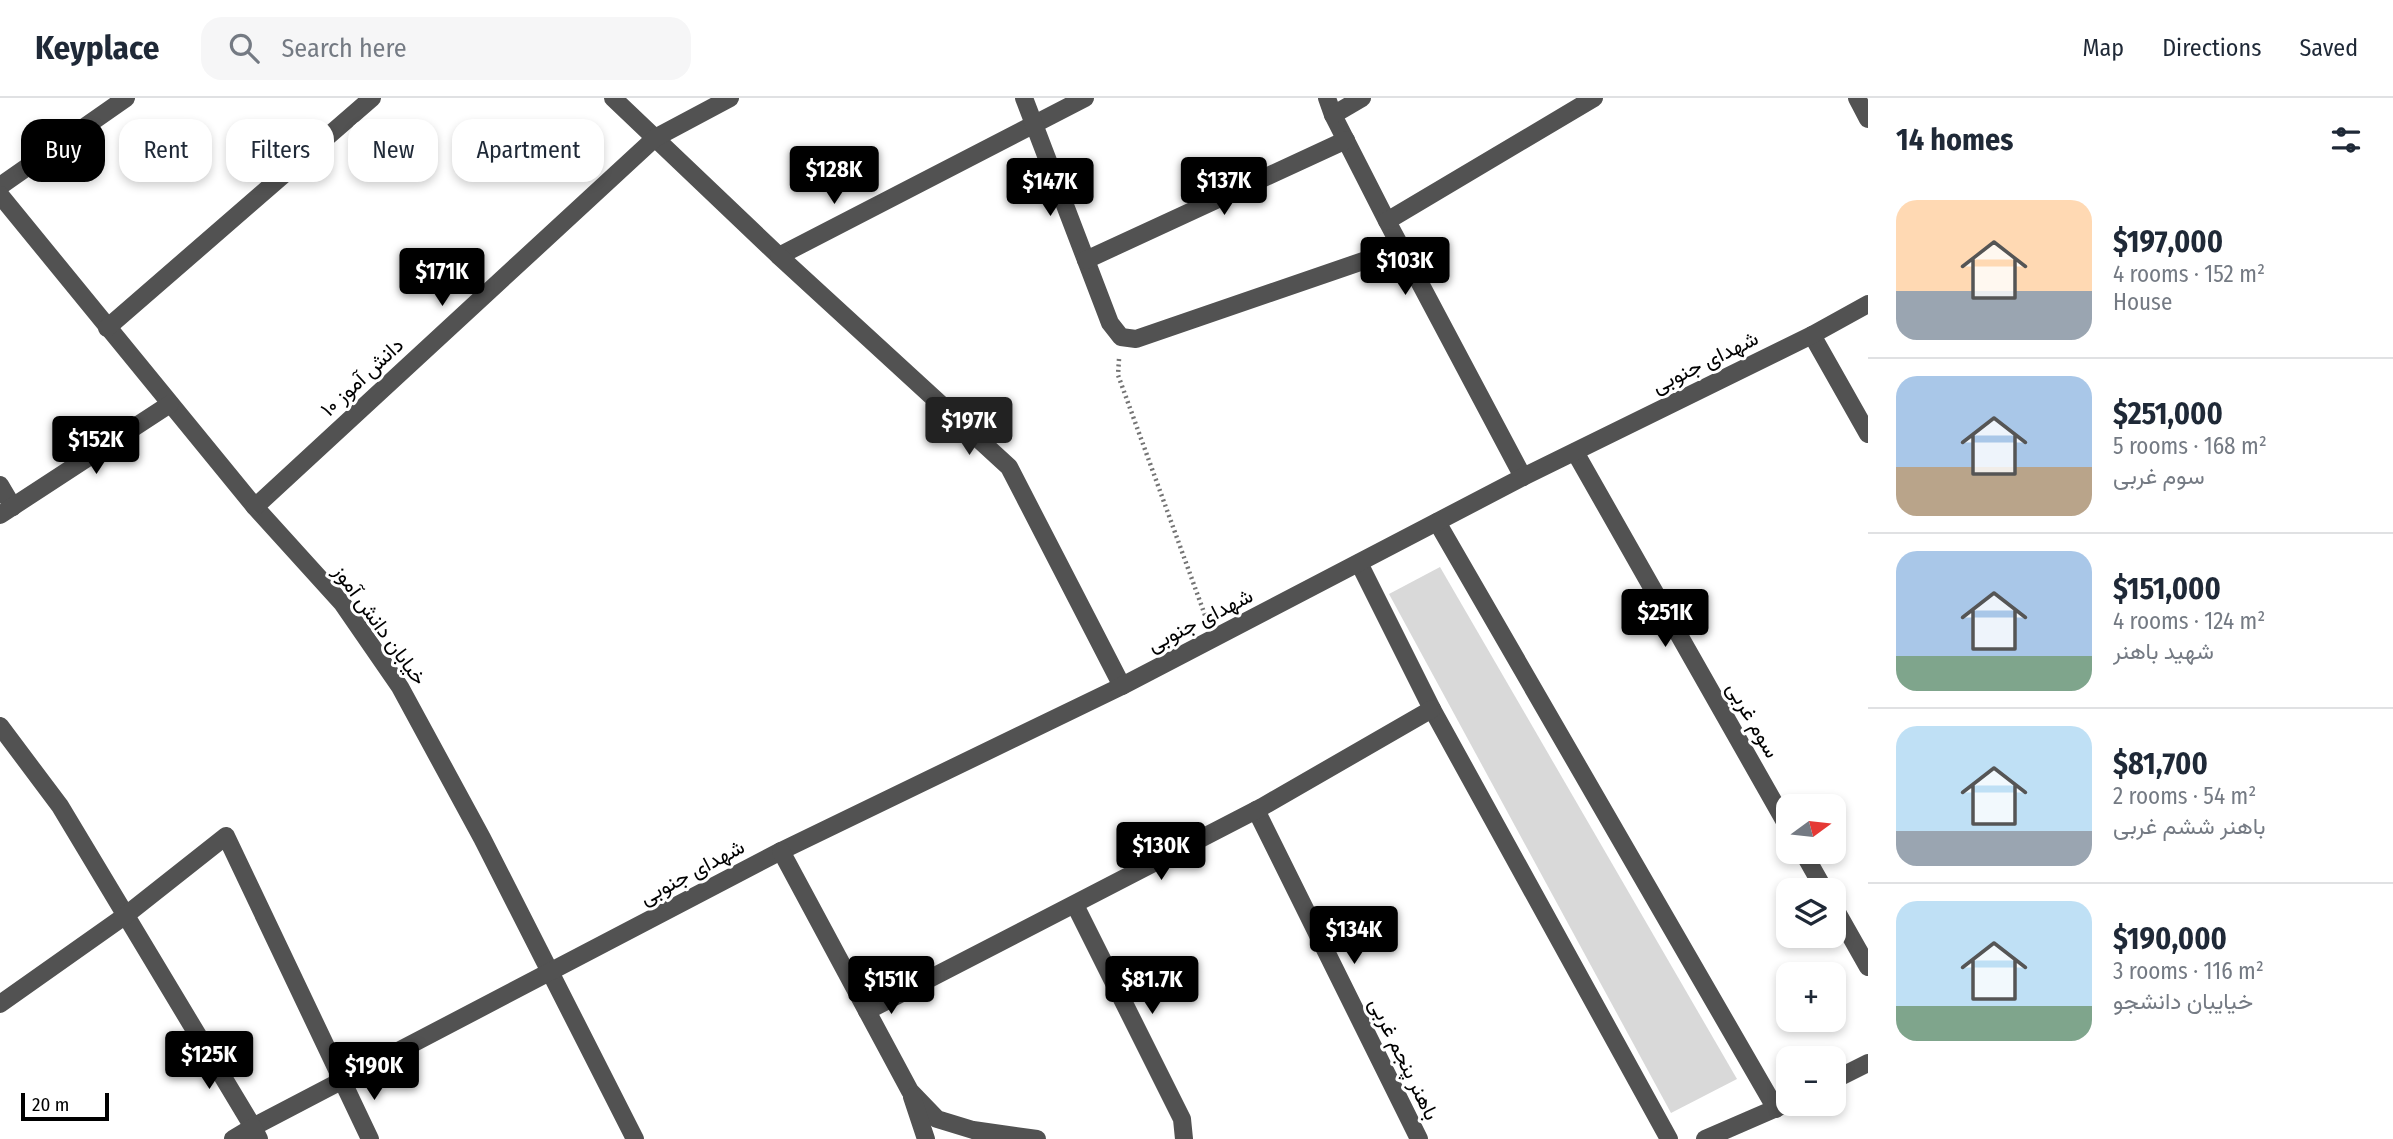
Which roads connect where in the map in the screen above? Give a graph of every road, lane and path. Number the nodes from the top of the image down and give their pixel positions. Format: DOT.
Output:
graph roads {
  1 [pos="126,98"];
  2 [pos="372,98"];
  3 [pos="613,98"];
  4 [pos="730,98"];
  5 [pos="1024,98"];
  6 [pos="1085,98"];
  7 [pos="1362,98"];
  8 [pos="1594,98"];
  9 [pos="1857,98"];
  10 [pos="1330,106"];
  11 [pos="1868,119"];
  12 [pos="1035,124"];
  13 [pos="655,138"];
  14 [pos="1346,140"];
  15 [pos="0,186"];
  16 [pos="0,195"];
  17 [pos="1387,221"];
  18 [pos="1401,248"];
  19 [pos="779,256"];
  20 [pos="1086,260"];
  21 [pos="1868,304"];
  22 [pos="107,328"];
  23 [pos="1812,335"];
  24 [pos="1121,337"];
  25 [pos="170,404"];
  26 [pos="1868,434"];
  27 [pos="1575,452"];
  28 [pos="1523,477"];
  29 [pos="0,485"];
  30 [pos="255,507"];
  31 [pos="7,511"];
  32 [pos="1437,522"];
  33 [pos="1359,563"];
  34 [pos="1214,639"];
  35 [pos="1122,686"];
  36 [pos="1432,709"];
  37 [pos="0,726"];
  38 [pos="1776,806"];
  39 [pos="1256,810"];
  40 [pos="781,851"];
  41 [pos="1075,905"];
  42 [pos="126,915"];
  43 [pos="1846,928"];
  44 [pos="1868,967"];
  45 [pos="551,973"];
  46 [pos="0,1004"];
  47 [pos="867,1011"];
  48 [pos="1868,1063"];
  49 [pos="1846,1074"];
  50 [pos="343,1081"];
  51 [pos="909,1091"];
  52 [pos="1776,1096"];
  53 [pos="1776,1109"];
  54 [pos="256,1133"];
  55 [pos="233,1139"];
  56 [pos="370,1139"];
  57 [pos="635,1139"];
  58 [pos="926,1139"];
  59 [pos="1037,1139"];
  60 [pos="1184,1139"];
  61 [pos="1419,1139"];
  62 [pos="1669,1139"];
  63 [pos="1705,1139"];
  1 -- 15 [label="street"];
  2 -- 22 [label="street"];
  3 -- 13 [label="street"];
  4 -- 13 [label="street, دانش آموز ۱۰"];
  5 -- 12 [label="street"];
  6 -- 12 [label="street"];
  7 -- 10 [label="street"];
  8 -- 17 [label="street"];
  9 -- 11 [label="street"];
  10 -- 14 [label="street"];
  12 -- 19 [label="street"];
  12 -- 20 [label="street"];
  13 -- 19 [label="street"];
  13 -- 30 [label="street, دانش آموز ۱۰"];
  14 -- 17 [label="street"];
  14 -- 20 [label="street"];
  16 -- 22 [label="street, خیابان دانش آموز"];
  17 -- 18 [label="street"];
  18 -- 24 [label="street"];
  18 -- 28 [label="street"];
  19 -- 35 [label="street"];
  20 -- 24 [label="street"];
  21 -- 23 [label="street, شهدای جنوبی"];
  22 -- 25 [label="street, خیابان دانش آموز"];
  23 -- 26 [label="street"];
  23 -- 27 [label="street, شهدای جنوبی"];
  24 -- 34 [label="path"];
  25 -- 30 [label="street, خیابان دانش آموز"];
  25 -- 31 [label="street"];
  27 -- 28 [label="street, شهدای جنوبی"];
  27 -- 38 [label="street, سوم غربی"];
  28 -- 32 [label="street, شهدای جنوبی"];
  29 -- 31 [label="street"];
  30 -- 45 [label="street, خیابان دانش آموز"];
  32 -- 33 [label="street, شهدای جنوبی"];
  32 -- 52 [label="street"];
  33 -- 34 [label="street, شهدای جنوبی"];
  33 -- 36 [label="street"];
  34 -- 35 [label="street, شهدای جنوبی"];
  35 -- 40 [label="street, شهدای جنوبی"];
  36 -- 39 [label="street"];
  36 -- 62 [label="street"];
  37 -- 42 [label="street"];
  39 -- 41 [label="street"];
  39 -- 61 [label="street, باهنر پنجم غربی"];
  40 -- 45 [label="street, شهدای جنوبی"];
  40 -- 47 [label="street"];
  41 -- 47 [label="street"];
  41 -- 60 [label="street"];
  42 -- 46 [label="street"];
  42 -- 50 [label="street"];
  42 -- 54 [label="street"];
  43 -- 44 [label="street"];
  45 -- 50 [label="street, شهدای جنوبی"];
  45 -- 57 [label="street, خیابان دانش آموز"];
  47 -- 51 [label="street"];
  48 -- 49 [label="street"];
  50 -- 54 [label="street, شهدای جنوبی"];
  50 -- 56 [label="street"];
  51 -- 58 [label="street"];
  51 -- 59 [label="street"];
  53 -- 63 [label="street"];
  54 -- 55 [label="street, شهدای جنوبی"];
}
